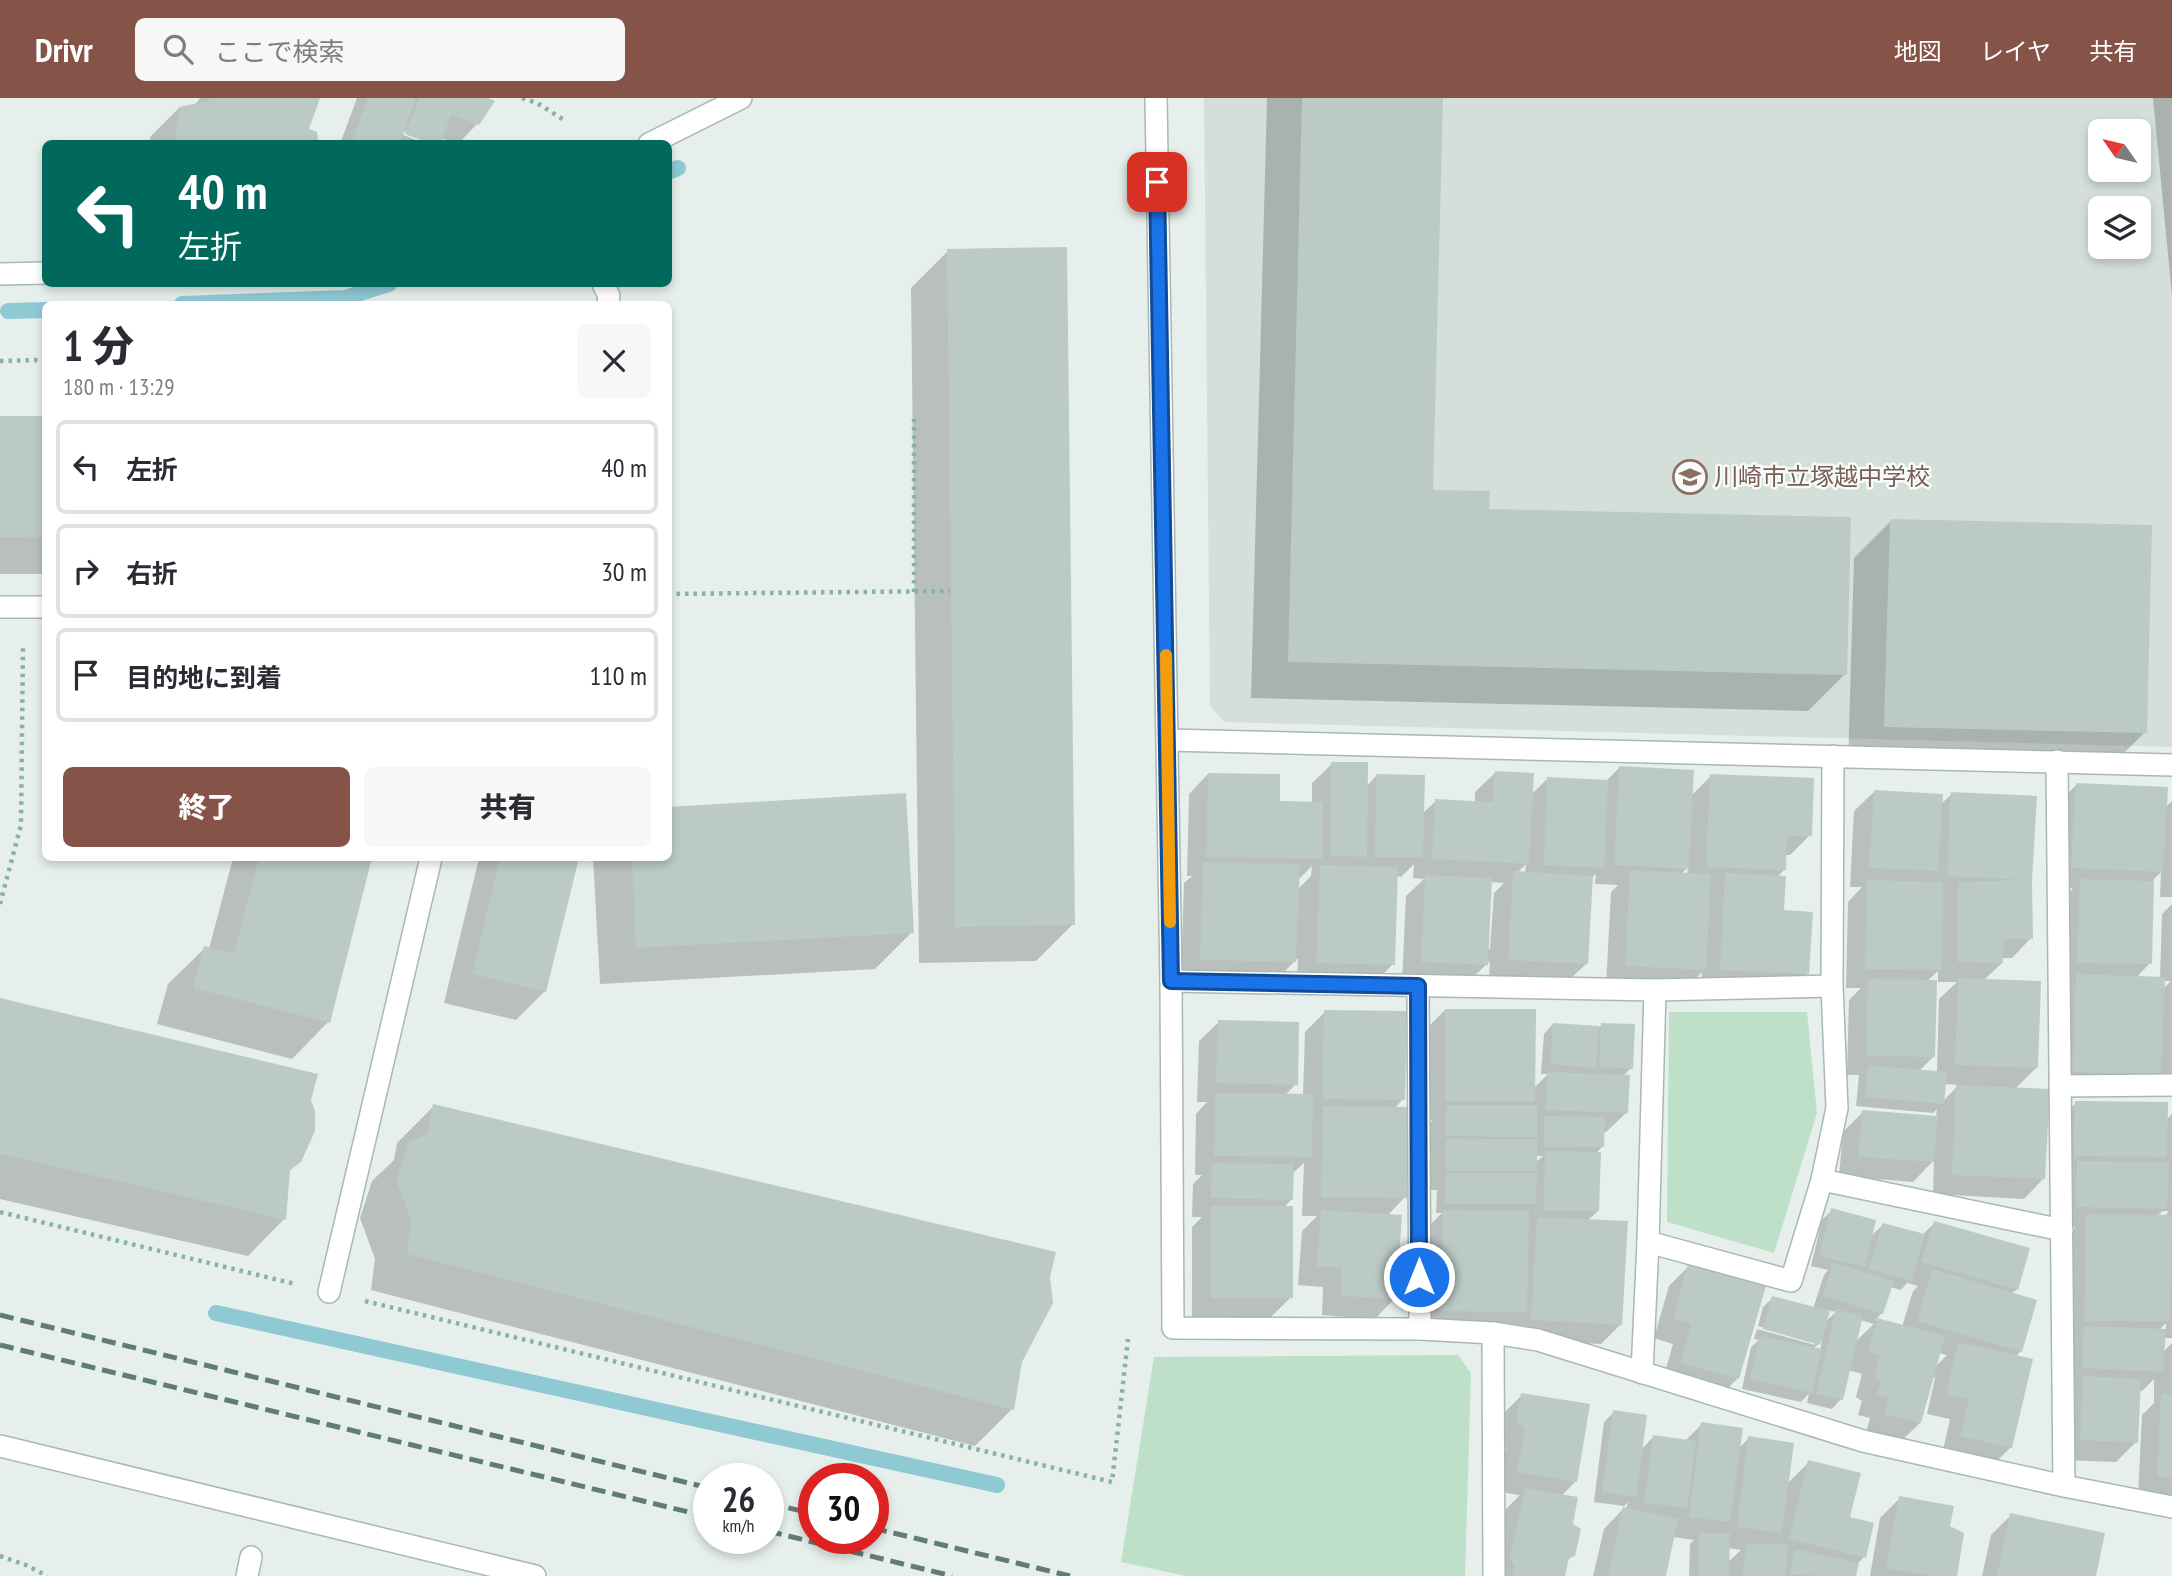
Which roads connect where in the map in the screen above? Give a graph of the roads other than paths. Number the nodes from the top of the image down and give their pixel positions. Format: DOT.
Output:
graph roads {
  1 [pos="741,98"];
  2 [pos="1156,98"];
  3 [pos="657,140"];
  4 [pos="42,273"];
  5 [pos="0,274"];
  6 [pos="0,607"];
  7 [pos="42,607"];
  8 [pos="1167,740"];
  9 [pos="1833,756"];
  10 [pos="2057,761"];
  11 [pos="2172,765"];
  12 [pos="430,861"];
  13 [pos="1171,981"];
  14 [pos="1418,986"];
  15 [pos="1832,986"];
  16 [pos="1655,990"];
  17 [pos="2172,1085"];
  18 [pos="2060,1086"];
  19 [pos="1822,1180"];
  20 [pos="2062,1230"];
  21 [pos="1648,1242"];
  22 [pos="329,1292"];
  23 [pos="1420,1329"];
  24 [pos="1493,1333"];
  25 [pos="1642,1373"];
  26 [pos="0,1446"];
  27 [pos="2064,1486"];
  28 [pos="2172,1507"];
  29 [pos="535,1576"];
  30 [pos="1494,1576"];
  1 -- 3 [label="street"];
  2 -- 8 [label="street"];
  4 -- 5 [label="street"];
  6 -- 7 [label="street"];
  8 -- 9 [label="street"];
  8 -- 13 [label="street"];
  9 -- 10 [label="street"];
  9 -- 15 [label="street"];
  10 -- 11 [label="street"];
  10 -- 18 [label="street"];
  12 -- 22 [label="street"];
  13 -- 14 [label="street"];
  13 -- 23 [label="street"];
  14 -- 16 [label="street"];
  14 -- 23 [label="street"];
  15 -- 16 [label="street"];
  15 -- 19 [label="street"];
  16 -- 21 [label="street"];
  17 -- 18 [label="street"];
  18 -- 20 [label="street"];
  19 -- 20 [label="street"];
  19 -- 21 [label="street"];
  20 -- 27 [label="street"];
  21 -- 25 [label="street"];
  23 -- 24 [label="street"];
  24 -- 25 [label="street"];
  24 -- 30 [label="street"];
  25 -- 27 [label="street"];
  26 -- 29 [label="street"];
  27 -- 28 [label="street"];
}
